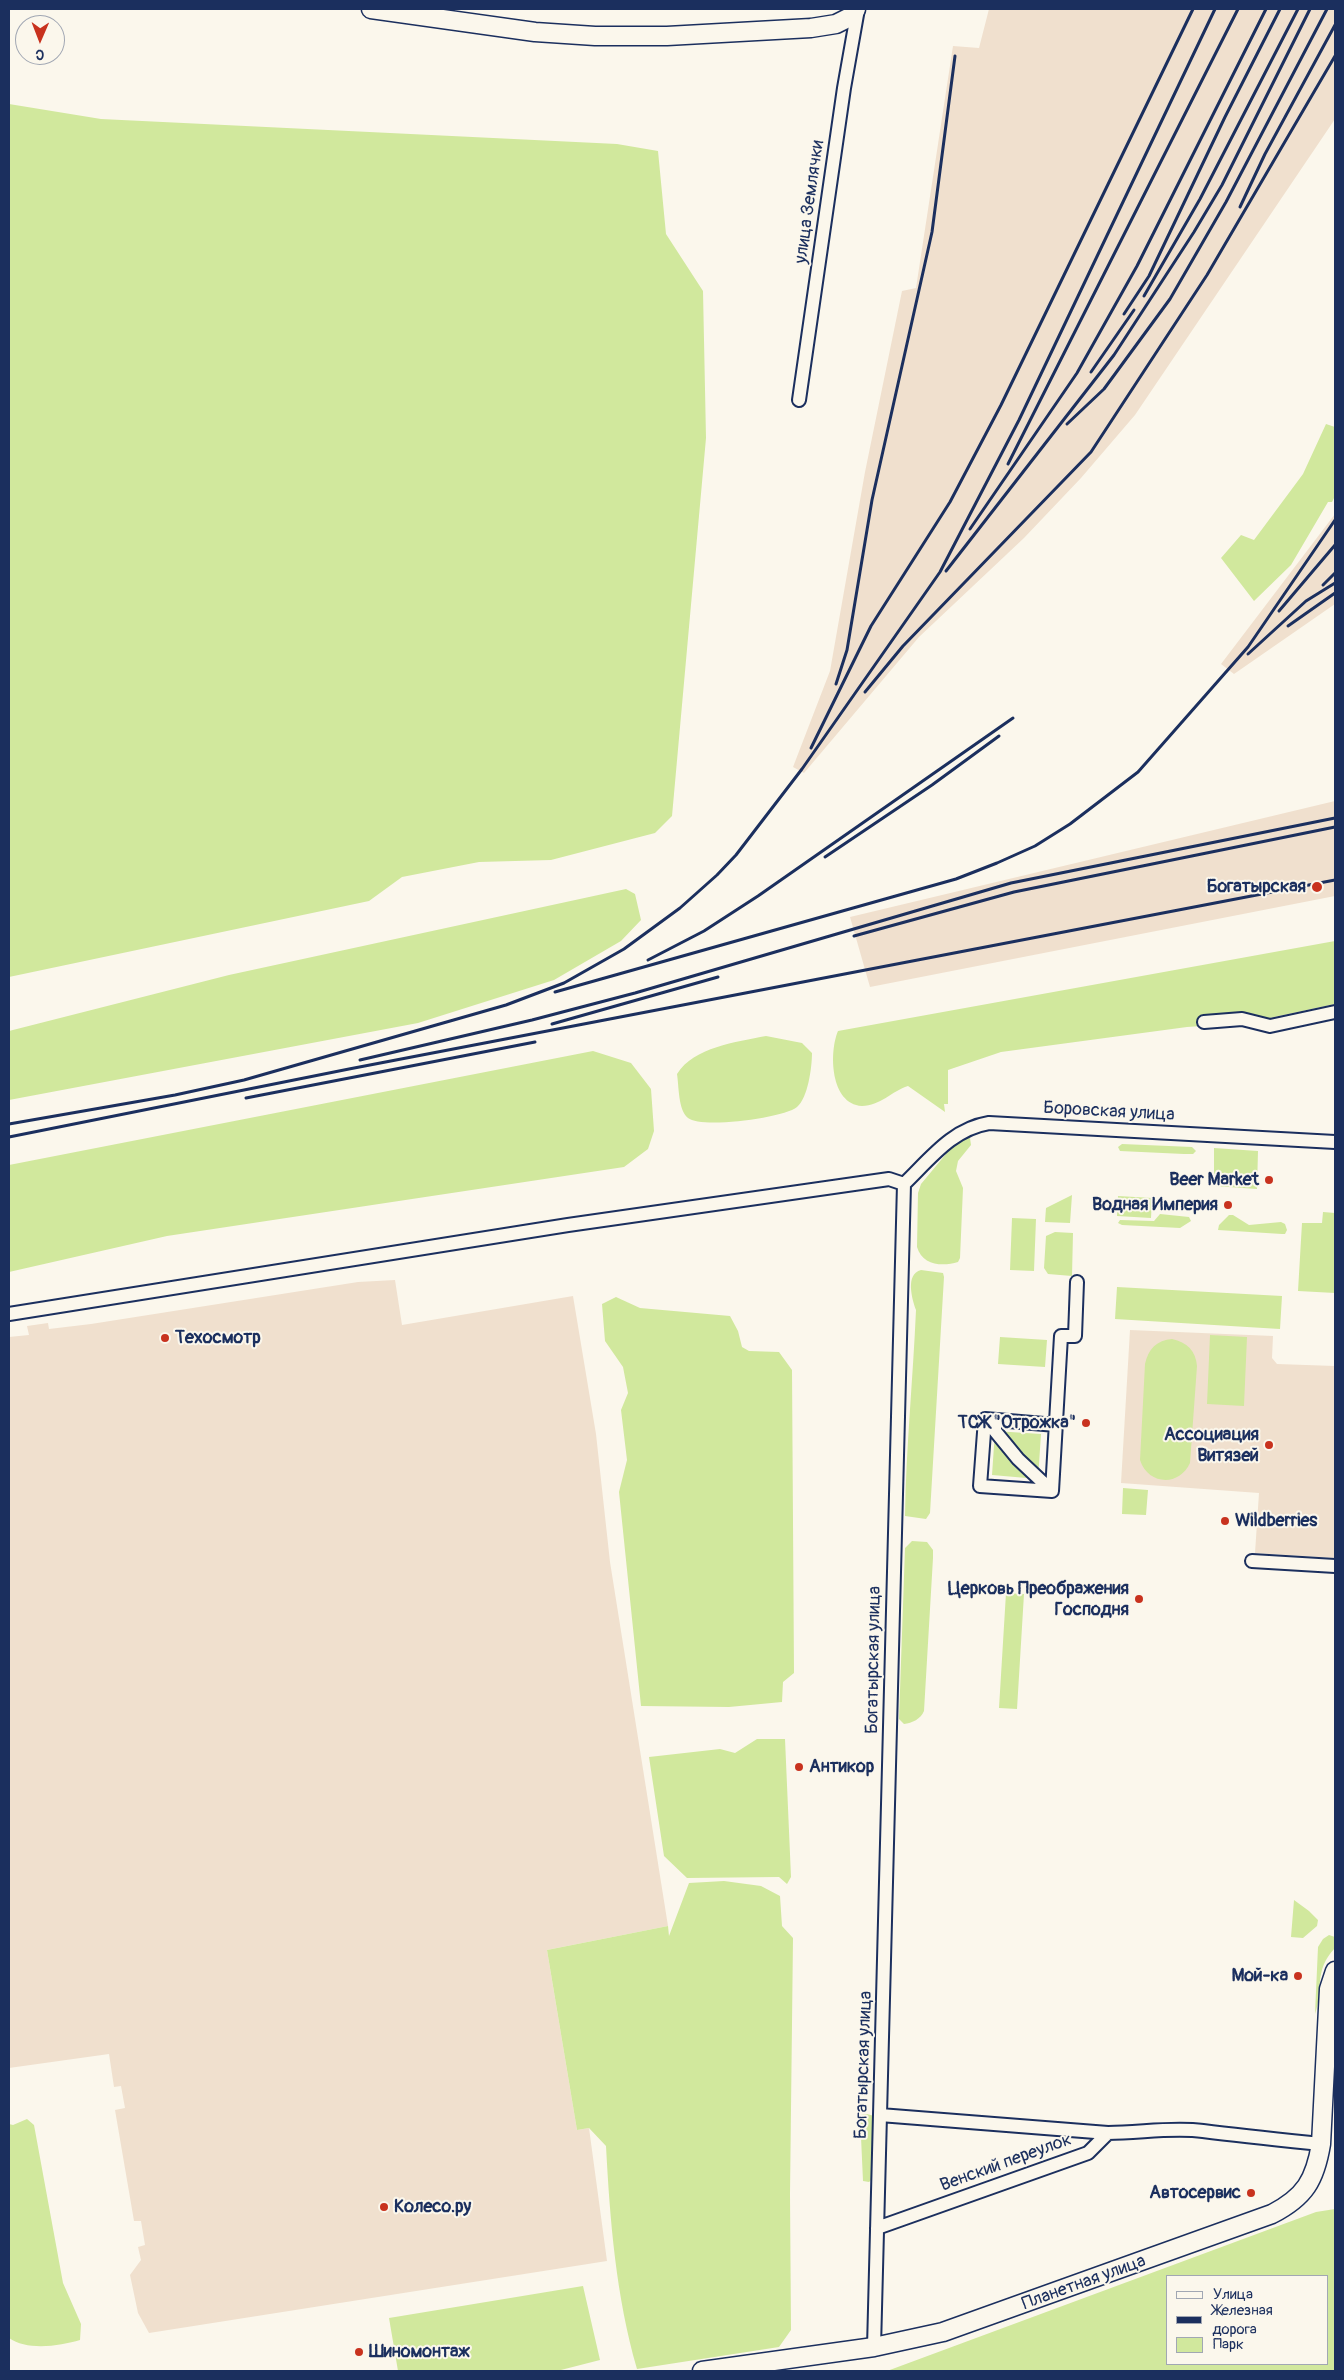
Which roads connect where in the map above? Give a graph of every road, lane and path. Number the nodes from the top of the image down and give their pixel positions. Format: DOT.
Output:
graph roads {
  1 [pos="370,9"];
  2 [pos="857,9"];
  3 [pos="799,400"];
  4 [pos="1335,1012"];
  5 [pos="1204,1022"];
  6 [pos="1335,1142"];
  7 [pos="904,1184"];
  8 [pos="1077,1282"];
  9 [pos="9,1314"];
  10 [pos="995,1420"];
  11 [pos="1056,1425"];
  12 [pos="1052,1491"];
  13 [pos="1252,1561"];
  14 [pos="1335,1566"];
  15 [pos="1335,1971"];
  16 [pos="1331,2042"];
  17 [pos="880,2115"];
  18 [pos="1108,2132"];
  19 [pos="1321,2144"];
  20 [pos="878,2228"];
  21 [pos="874,2347"];
  22 [pos="771,2366"];
  23 [pos="702,2371"];
  1 -- 2 [label="main road"];
  2 -- 3 [label="street, улица Землячки"];
  4 -- 5 [label="street"];
  6 -- 7 [label="street, Боровская улица"];
  7 -- 9 [label="street"];
  7 -- 17 [label="street, Богатырская улица"];
  8 -- 11 [label="street"];
  10 -- 11 [label="street"];
  10 -- 12 [label="street"];
  10 -- 12 [label="street"];
  11 -- 12 [label="street"];
  13 -- 14 [label="street"];
  15 -- 16 [label="main road, Планетная улица"];
  16 -- 19 [label="main road, Планетная улица"];
  17 -- 18 [label="street"];
  17 -- 20 [label="street, Богатырская улица"];
  18 -- 19 [label="street"];
  18 -- 20 [label="street, Венский переулок"];
  19 -- 21 [label="main road, Планетная улица"];
  20 -- 21 [label="street, Богатырская улица"];
  21 -- 22 [label="main road, Планетная улица"];
  22 -- 23 [label="main road, Планетная улица"];
}
